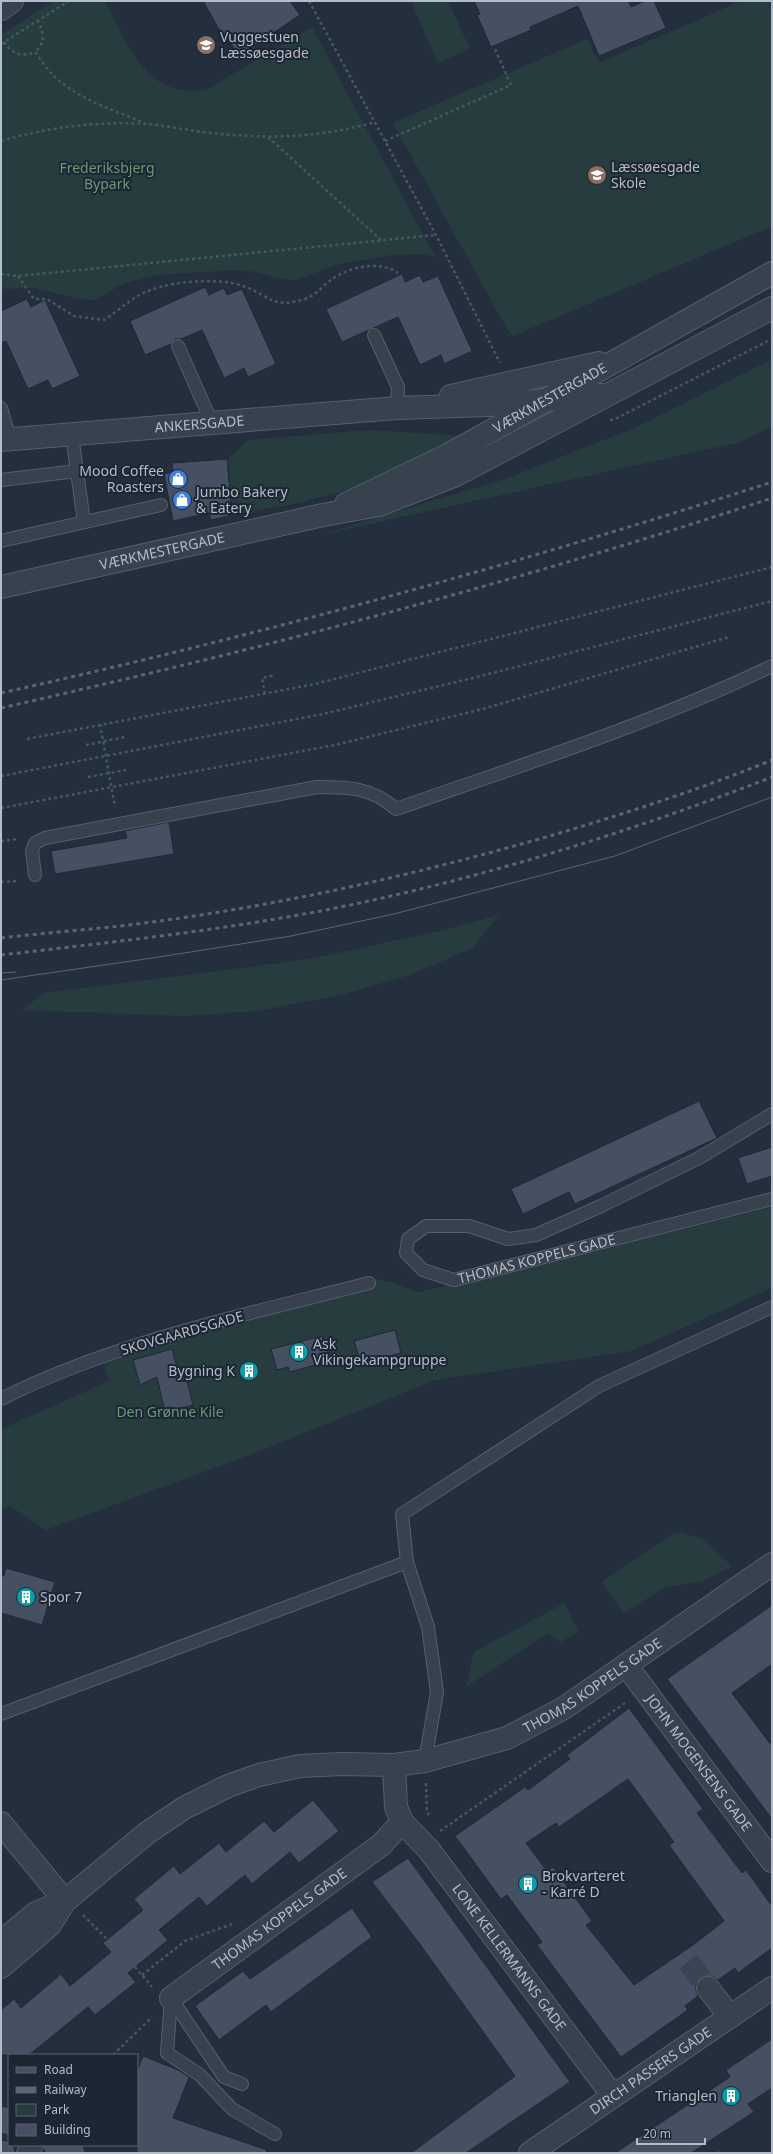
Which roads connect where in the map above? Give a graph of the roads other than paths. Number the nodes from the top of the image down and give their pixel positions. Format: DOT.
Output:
graph roads {
  1 [pos="12,1"];
  2 [pos="1,9"];
  3 [pos="772,273"];
  4 [pos="772,308"];
  5 [pos="374,335"];
  6 [pos="178,346"];
  7 [pos="623,357"];
  8 [pos="609,395"];
  9 [pos="550,399"];
  10 [pos="1,408"];
  11 [pos="398,408"];
  12 [pos="212,423"];
  13 [pos="72,435"];
  14 [pos="6,440"];
  15 [pos="77,471"];
  16 [pos="1,480"];
  17 [pos="161,505"];
  18 [pos="323,515"];
  19 [pos="84,522"];
  20 [pos="1,541"];
  21 [pos="1,587"];
  22 [pos="772,666"];
  23 [pos="35,875"];
  24 [pos="772,1114"];
  25 [pos="772,1199"];
  26 [pos="369,1282"];
  27 [pos="772,1307"];
  28 [pos="1,1399"];
  29 [pos="408,1562"];
  30 [pos="772,1564"];
  31 [pos="626,1665"];
  32 [pos="1,1714"];
  33 [pos="425,1761"];
  34 [pos="394,1765"];
  35 [pos="402,1822"];
  36 [pos="1,1823"];
  37 [pos="772,1862"];
  38 [pos="65,1901"];
  39 [pos="1,1942"];
  40 [pos="1,1967"];
  41 [pos="708,1988"];
  42 [pos="772,1988"];
  43 [pos="171,1998"];
  44 [pos="730,2017"];
  45 [pos="242,2084"];
  46 [pos="613,2096"];
  47 [pos="275,2134"];
  48 [pos="58,2146"];
  49 [pos="72,2153"];
  50 [pos="530,2153"];
  1 -- 2 [label="street"];
  3 -- 7 [label="street, VÆRKMESTERGADE"];
  4 -- 8 [label="street, VÆRKMESTERGADE"];
  5 -- 11 [label="lane"];
  6 -- 12 [label="lane"];
  7 -- 9 [label="street, VÆRKMESTERGADE"];
  7 -- 11 [label="street, ANKERSGADE"];
  8 -- 9 [label="street, ANKERSGADE"];
  8 -- 18 [label="street, VÆRKMESTERGADE"];
  9 -- 11 [label="street, ANKERSGADE"];
  9 -- 18 [label="street, VÆRKMESTERGADE"];
  10 -- 14 [label="lane"];
  11 -- 12 [label="street, ANKERSGADE"];
  12 -- 13 [label="street, ANKERSGADE"];
  13 -- 14 [label="street, ANKERSGADE"];
  13 -- 15 [label="lane"];
  15 -- 16 [label="lane"];
  15 -- 19 [label="lane"];
  17 -- 19 [label="lane"];
  18 -- 21 [label="street, VÆRKMESTERGADE"];
  19 -- 20 [label="lane"];
  22 -- 23 [label="lane"];
  24 -- 25 [label="lane, THOMAS KOPPELS GADE"];
  26 -- 28 [label="lane, SKOVGAARDSGADE"];
  27 -- 29 [label="lane"];
  29 -- 32 [label="lane"];
  29 -- 33 [label="lane"];
  30 -- 31 [label="street, THOMAS KOPPELS GADE"];
  31 -- 33 [label="street, THOMAS KOPPELS GADE"];
  31 -- 37 [label="street, JOHN MOGENSENS GADE"];
  33 -- 34 [label="street, THOMAS KOPPELS GADE"];
  34 -- 35 [label="street"];
  34 -- 38 [label="street, THOMAS KOPPELS GADE"];
  35 -- 43 [label="street, THOMAS KOPPELS GADE"];
  35 -- 46 [label="street, LONE KELLERMANNS GADE"];
  36 -- 38 [label="street"];
  38 -- 39 [label="street, THOMAS KOPPELS GADE"];
  38 -- 40 [label="street, THOMAS KOPPELS GADE"];
  41 -- 44 [label="street"];
  42 -- 44 [label="street, DIRCH PASSERS GADE"];
  43 -- 45 [label="lane"];
  43 -- 47 [label="lane"];
  44 -- 46 [label="street, DIRCH PASSERS GADE"];
  46 -- 50 [label="street, DIRCH PASSERS GADE"];
  48 -- 49 [label="street"];
}
